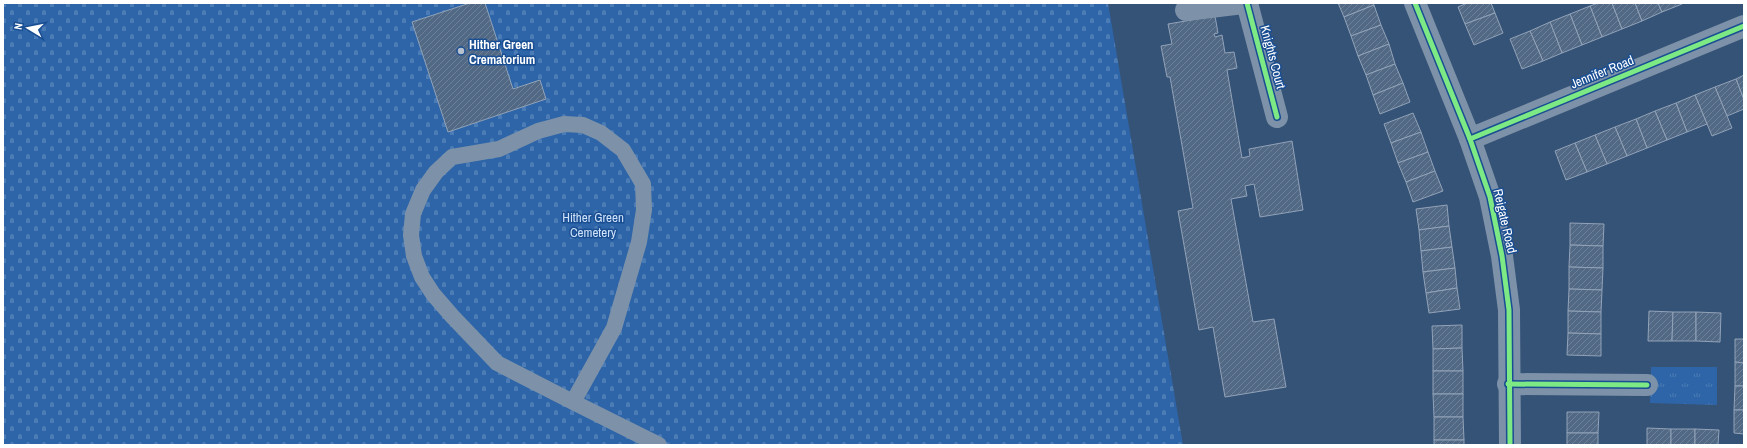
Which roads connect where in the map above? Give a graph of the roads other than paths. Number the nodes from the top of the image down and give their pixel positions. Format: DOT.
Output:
graph roads {
  1 [pos="1243,3"];
  2 [pos="1247,3"];
  3 [pos="1415,3"];
  4 [pos="1186,10"];
  5 [pos="1744,26"];
  6 [pos="1277,117"];
  7 [pos="1470,139"];
  8 [pos="1508,384"];
  9 [pos="1647,385"];
  10 [pos="574,402"];
  11 [pos="659,445"];
  12 [pos="1510,445"];
  1 -- 4 [label="street"];
  2 -- 6 [label="street, Knights Court"];
  3 -- 7 [label="street, Reigate Road"];
  5 -- 7 [label="street, Jennifer Road"];
  7 -- 8 [label="street, Reigate Road"];
  8 -- 9 [label="street"];
  8 -- 12 [label="street, Reigate Road"];
  10 -- 10 [label="lane"];
  10 -- 11 [label="lane"];
}
